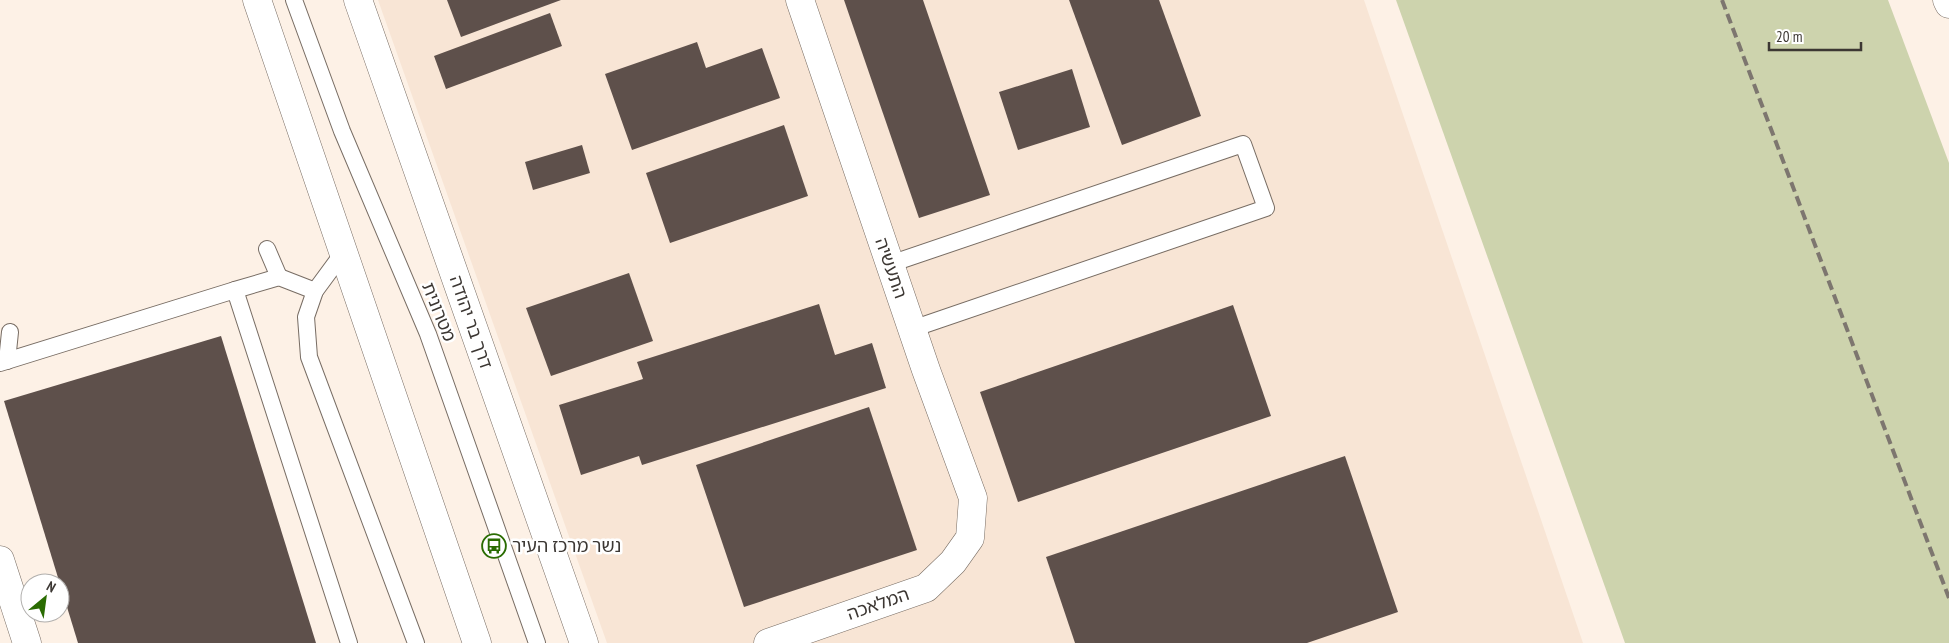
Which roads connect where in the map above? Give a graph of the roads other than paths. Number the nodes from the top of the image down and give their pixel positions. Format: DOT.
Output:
graph roads {
  1 [pos="257,0"];
  2 [pos="294,0"];
  3 [pos="358,0"];
  4 [pos="800,0"];
  5 [pos="1948,0"];
  6 [pos="1949,4"];
  7 [pos="267,249"];
  8 [pos="343,253"];
  9 [pos="890,264"];
  10 [pos="279,277"];
  11 [pos="235,290"];
  12 [pos="315,291"];
  13 [pos="912,330"];
  14 [pos="10,332"];
  15 [pos="3,362"];
  16 [pos="970,538"];
  17 [pos="0,560"];
  18 [pos="27,643"];
  19 [pos="349,643"];
  20 [pos="416,643"];
  21 [pos="477,643"];
  22 [pos="537,643"];
  23 [pos="584,643"];
  24 [pos="768,643"];
  1 -- 8 [label="main road"];
  2 -- 22 [label="lane, מטרונית"];
  3 -- 23 [label="main road, דרך בר יהודה"];
  4 -- 9 [label="main road, התעשיה"];
  5 -- 6 [label="main road"];
  7 -- 10 [label="lane"];
  8 -- 12 [label="lane"];
  8 -- 21 [label="main road"];
  9 -- 13 [label="main road, התעשיה"];
  9 -- 13 [label="lane"];
  10 -- 11 [label="lane"];
  10 -- 12 [label="lane"];
  11 -- 15 [label="lane"];
  11 -- 19 [label="lane"];
  12 -- 20 [label="lane"];
  13 -- 16 [label="main road, התעשיה"];
  14 -- 15 [label="lane"];
  16 -- 24 [label="main road, המלאכה"];
  17 -- 18 [label="main road"];
}
